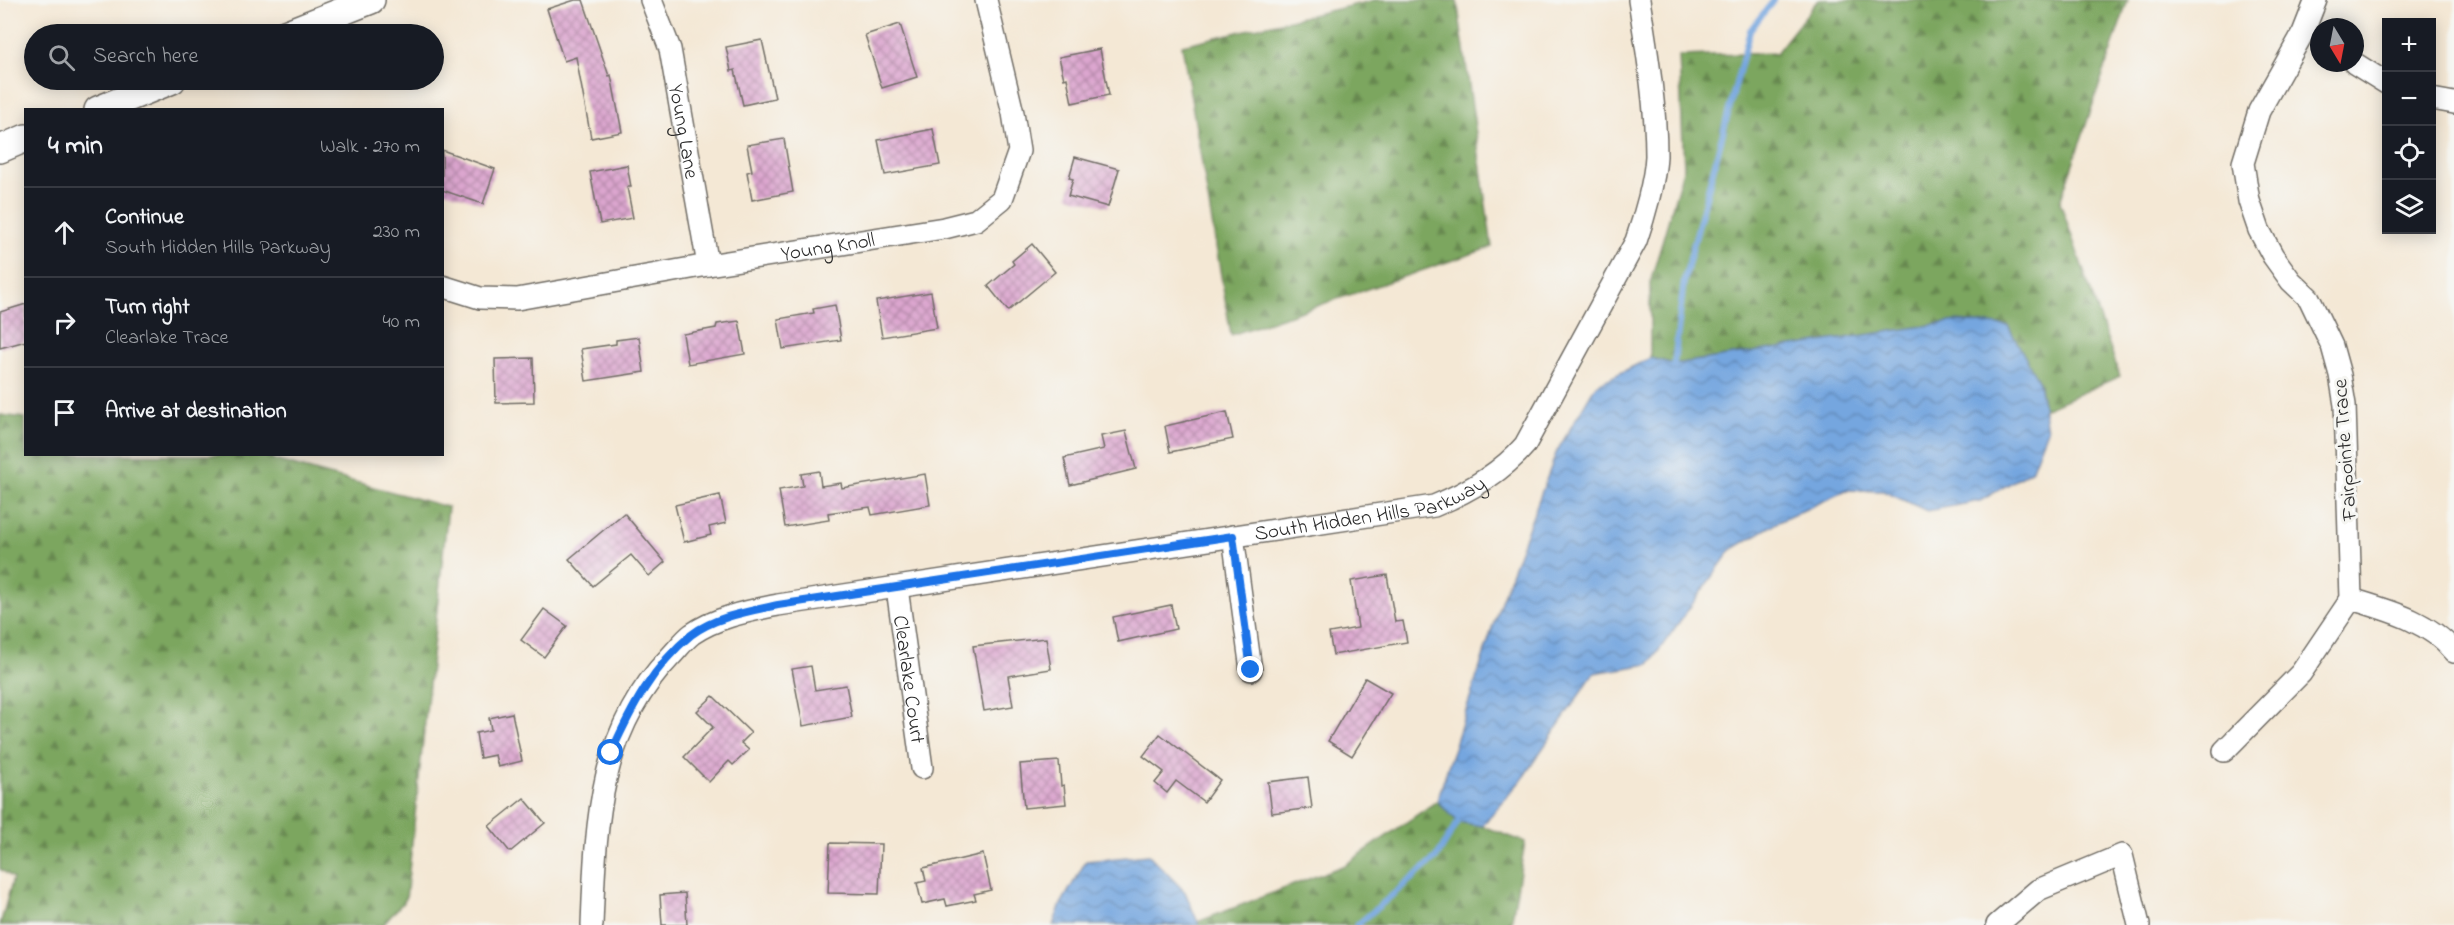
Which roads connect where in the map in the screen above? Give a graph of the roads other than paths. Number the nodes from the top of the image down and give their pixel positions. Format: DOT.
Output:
graph roads {
  1 [pos="371,0"];
  2 [pos="651,0"];
  3 [pos="986,0"];
  4 [pos="1639,0"];
  5 [pos="2316,0"];
  6 [pos="2314,18"];
  7 [pos="310,24"];
  8 [pos="2310,39"];
  9 [pos="2364,69"];
  10 [pos="2382,80"];
  11 [pos="147,90"];
  12 [pos="2436,100"];
  13 [pos="2454,103"];
  14 [pos="103,108"];
  15 [pos="24,139"];
  16 [pos="0,148"];
  17 [pos="708,265"];
  18 [pos="444,286"];
  19 [pos="1233,536"];
  20 [pos="897,588"];
  21 [pos="2351,599"];
  22 [pos="2454,652"];
  23 [pos="1251,670"];
  24 [pos="2224,751"];
  25 [pos="922,768"];
  26 [pos="592,925"];
  27 [pos="1996,925"];
  28 [pos="2139,925"];
  1 -- 7 [label="street"];
  2 -- 17 [label="street, Young Lane"];
  3 -- 17 [label="street, Young Knoll"];
  4 -- 19 [label="street, South Hidden Hills Parkway"];
  5 -- 6 [label="street, Fairpointe Trace"];
  8 -- 21 [label="street, Fairpointe Trace"];
  9 -- 10 [label="street"];
  11 -- 14 [label="street"];
  12 -- 13 [label="street"];
  15 -- 16 [label="street"];
  17 -- 18 [label="street, Young Knoll"];
  19 -- 20 [label="street, South Hidden Hills Parkway"];
  19 -- 23 [label="street"];
  20 -- 25 [label="street, Clearlake Court"];
  20 -- 26 [label="street, South Hidden Hills Parkway"];
  21 -- 22 [label="street"];
  21 -- 24 [label="street"];
  27 -- 28 [label="street"];
}
